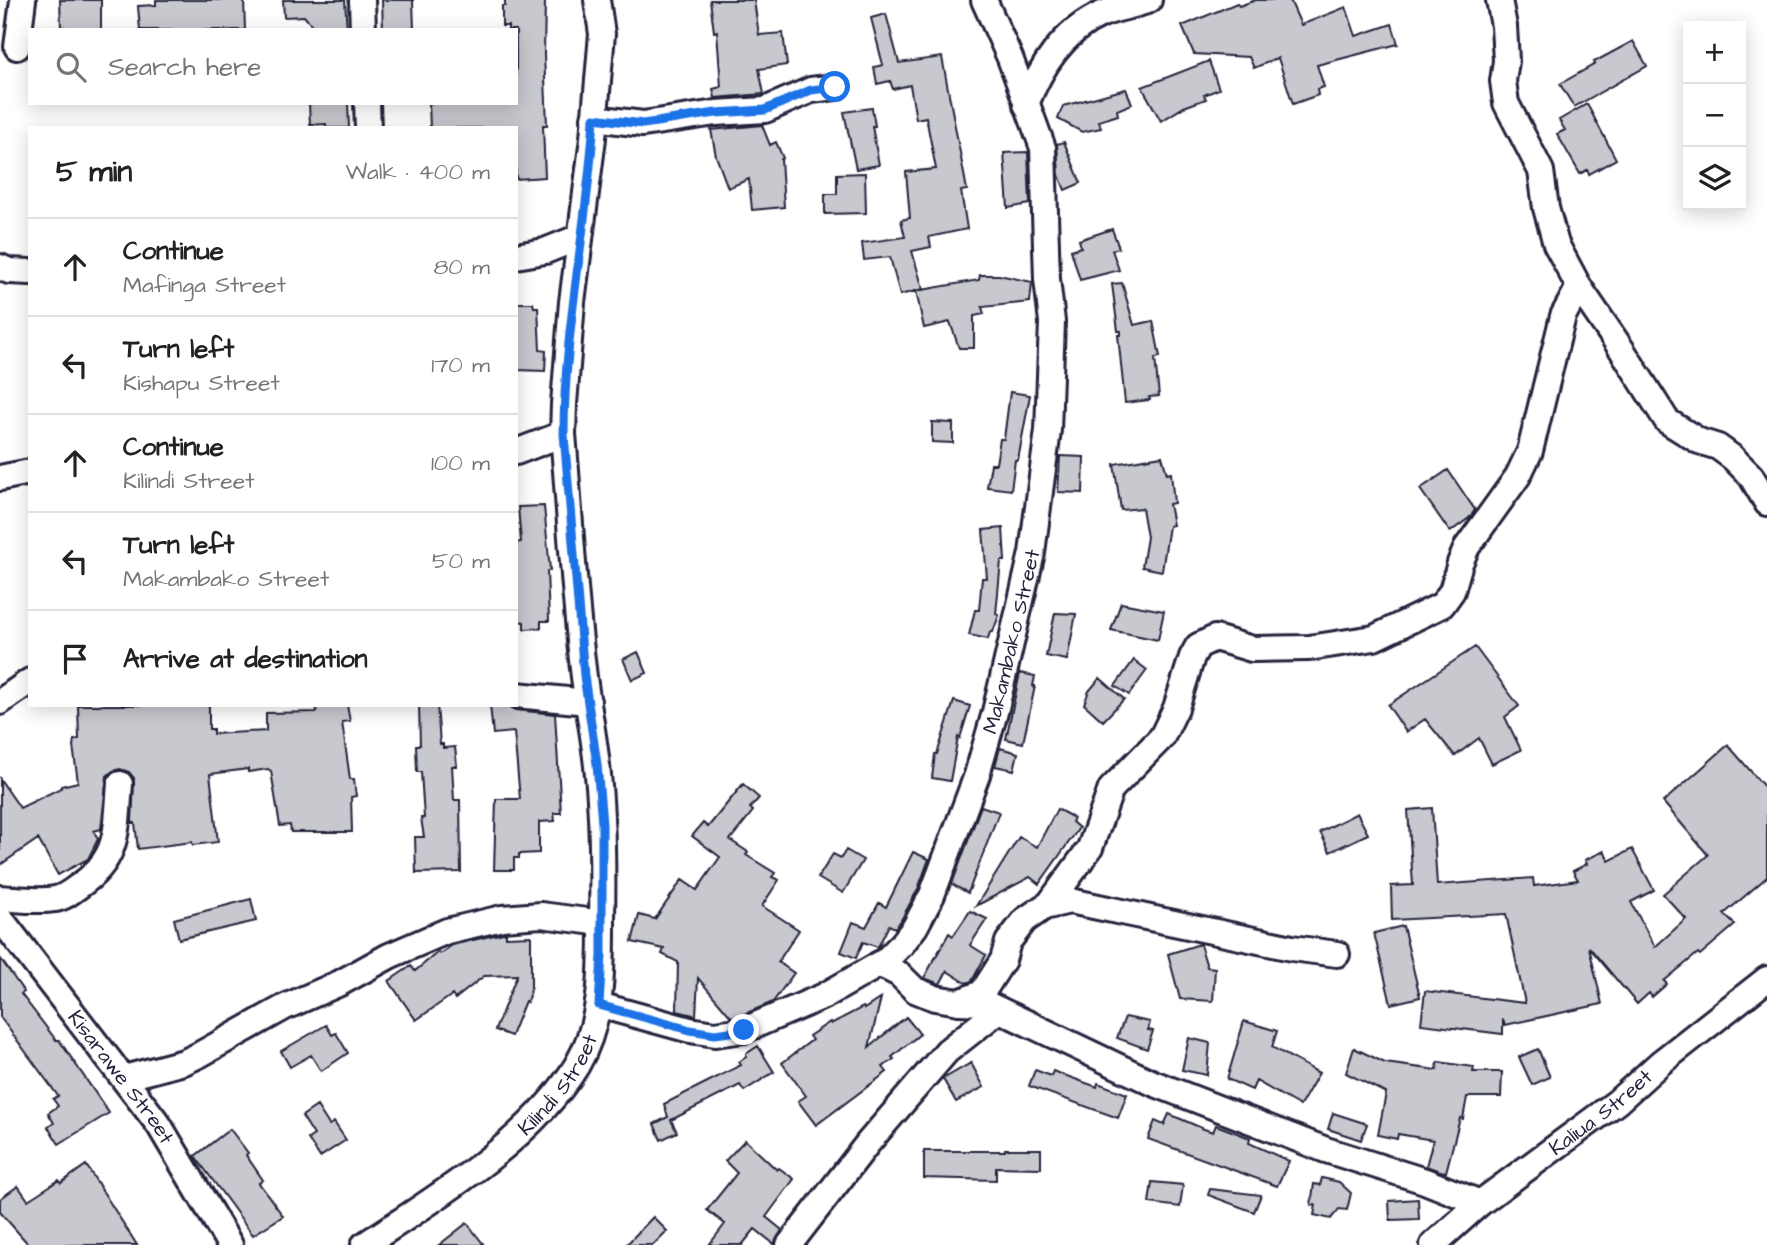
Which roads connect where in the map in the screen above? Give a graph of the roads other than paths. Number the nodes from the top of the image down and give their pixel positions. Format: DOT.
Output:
graph roads {
  1 [pos="23,0"];
  2 [pos="362,0"];
  3 [pos="597,0"];
  4 [pos="984,0"];
  5 [pos="1149,0"];
  6 [pos="1499,0"];
  7 [pos="363,28"];
  8 [pos="16,44"];
  9 [pos="835,87"];
  10 [pos="1026,104"];
  11 [pos="367,105"];
  12 [pos="594,118"];
  13 [pos="369,126"];
  14 [pos="580,237"];
  15 [pos="518,256"];
  16 [pos="0,267"];
  17 [pos="28,272"];
  18 [pos="1579,287"];
  19 [pos="564,434"];
  20 [pos="518,451"];
  21 [pos="28,472"];
  22 [pos="0,478"];
  23 [pos="1767,503"];
  24 [pos="28,682"];
  25 [pos="518,695"];
  26 [pos="0,702"];
  27 [pos="588,702"];
  28 [pos="120,784"];
  29 [pos="0,898"];
  30 [pos="1049,904"];
  31 [pos="0,918"];
  32 [pos="602,923"];
  33 [pos="1337,954"];
  34 [pos="880,964"];
  35 [pos="1767,979"];
  36 [pos="959,1002"];
  37 [pos="599,1005"];
  38 [pos="999,1010"];
  39 [pos="124,1077"];
  40 [pos="1480,1203"];
  41 [pos="230,1245"];
  42 [pos="364,1245"];
  43 [pos="789,1245"];
  44 [pos="1433,1245"];
  1 -- 8 [label="street"];
  2 -- 7 [label="street"];
  3 -- 12 [label="street, Kilindi Street"];
  4 -- 10 [label="street, Makambako Street"];
  5 -- 10 [label="street"];
  6 -- 18 [label="street"];
  9 -- 12 [label="street"];
  10 -- 34 [label="street, Makambako Street"];
  11 -- 13 [label="street"];
  12 -- 14 [label="street, Kilindi Street"];
  14 -- 15 [label="street"];
  14 -- 19 [label="street, Kilindi Street"];
  16 -- 17 [label="street"];
  18 -- 23 [label="street"];
  18 -- 30 [label="street"];
  19 -- 20 [label="street"];
  19 -- 27 [label="street, Kilindi Street"];
  21 -- 22 [label="street"];
  24 -- 26 [label="street"];
  25 -- 27 [label="street"];
  27 -- 32 [label="street, Kilindi Street"];
  28 -- 29 [label="street"];
  30 -- 33 [label="street"];
  30 -- 36 [label="street"];
  31 -- 39 [label="street, Kisarawe Street"];
  32 -- 37 [label="street, Kilindi Street"];
  32 -- 39 [label="street"];
  34 -- 36 [label="street"];
  34 -- 37 [label="street, Makambako Street"];
  35 -- 40 [label="street, Kaliua Street"];
  36 -- 38 [label="street"];
  37 -- 42 [label="street, Kilindi Street"];
  38 -- 40 [label="street"];
  38 -- 43 [label="street"];
  39 -- 41 [label="street, Kisarawe Street"];
  40 -- 44 [label="street, Kaliua Street"];
}
